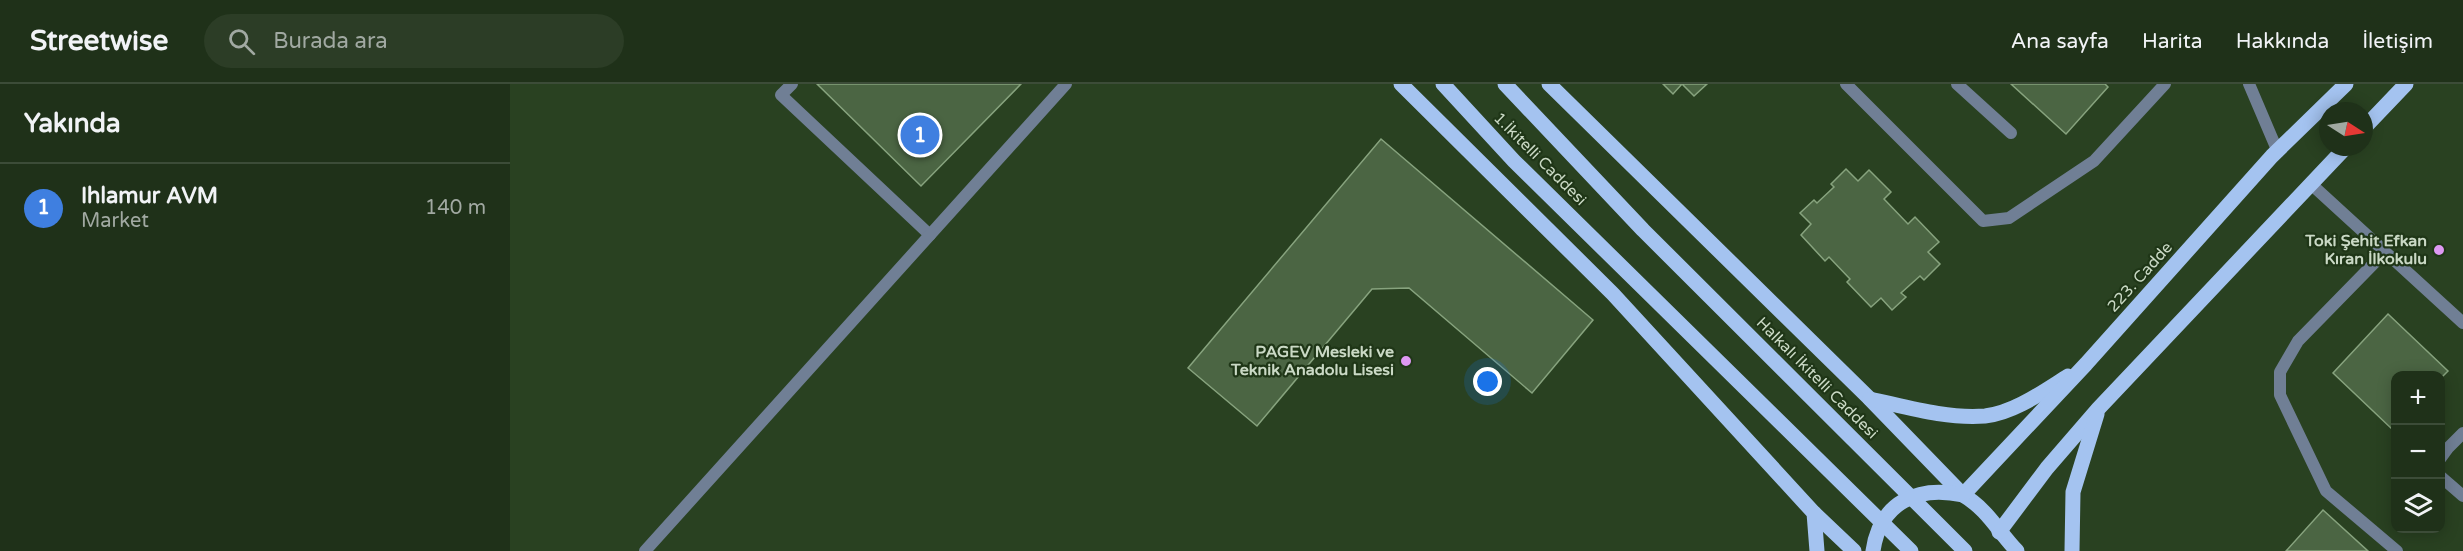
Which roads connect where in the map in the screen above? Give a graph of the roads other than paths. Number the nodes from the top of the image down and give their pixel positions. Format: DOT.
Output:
graph roads {
  1 [pos="792,84"];
  2 [pos="1066,84"];
  3 [pos="1401,84"];
  4 [pos="1443,84"];
  5 [pos="1505,84"];
  6 [pos="1550,84"];
  7 [pos="1846,84"];
  8 [pos="1958,84"];
  9 [pos="2165,84"];
  10 [pos="2249,84"];
  11 [pos="2346,84"];
  12 [pos="2406,84"];
  13 [pos="2373,119"];
  14 [pos="2011,133"];
  15 [pos="2278,152"];
  16 [pos="2337,156"];
  17 [pos="2311,184"];
  18 [pos="1642,231"];
  19 [pos="930,235"];
  20 [pos="2385,252"];
  21 [pos="2463,323"];
  22 [pos="2086,364"];
  23 [pos="1870,399"];
  24 [pos="2098,409"];
  25 [pos="2463,433"];
  26 [pos="2445,452"];
  27 [pos="2443,479"];
  28 [pos="1963,495"];
  29 [pos="2463,496"];
  30 [pos="1814,513"];
  31 [pos="1999,532"];
  32 [pos="645,551"];
  33 [pos="1817,551"];
  34 [pos="1854,551"];
  35 [pos="1873,551"];
  36 [pos="1911,551"];
  37 [pos="1965,551"];
  38 [pos="2003,551"];
  39 [pos="2017,551"];
  40 [pos="2072,551"];
  41 [pos="2397,551"];
  1 -- 19 [label="street"];
  2 -- 19 [label="street"];
  3 -- 30 [label="main road"];
  4 -- 36 [label="main road, 1.İkitelli Caddesi"];
  5 -- 18 [label="main road, 1.İkitelli Caddesi"];
  6 -- 23 [label="main road"];
  7 -- 9 [label="street"];
  8 -- 14 [label="street"];
  10 -- 15 [label="street"];
  11 -- 15 [label="main road, 223. Cadde"];
  12 -- 13 [label="main road"];
  15 -- 22 [label="main road, 223. Cadde"];
  16 -- 17 [label="main road"];
  17 -- 20 [label="street"];
  17 -- 24 [label="main road"];
  18 -- 37 [label="main road, Halkalı İkitelli Caddesi"];
  19 -- 32 [label="street"];
  20 -- 21 [label="street"];
  20 -- 41 [label="street"];
  22 -- 23 [label="main road"];
  22 -- 28 [label="main road, 223. Cadde"];
  23 -- 28 [label="main road"];
  24 -- 31 [label="main road"];
  24 -- 40 [label="main road"];
  25 -- 26 [label="street"];
  27 -- 29 [label="street"];
  28 -- 31 [label="main road"];
  28 -- 35 [label="main road"];
  30 -- 33 [label="main road"];
  30 -- 34 [label="main road"];
  31 -- 38 [label="main road"];
  31 -- 39 [label="main road"];
}
